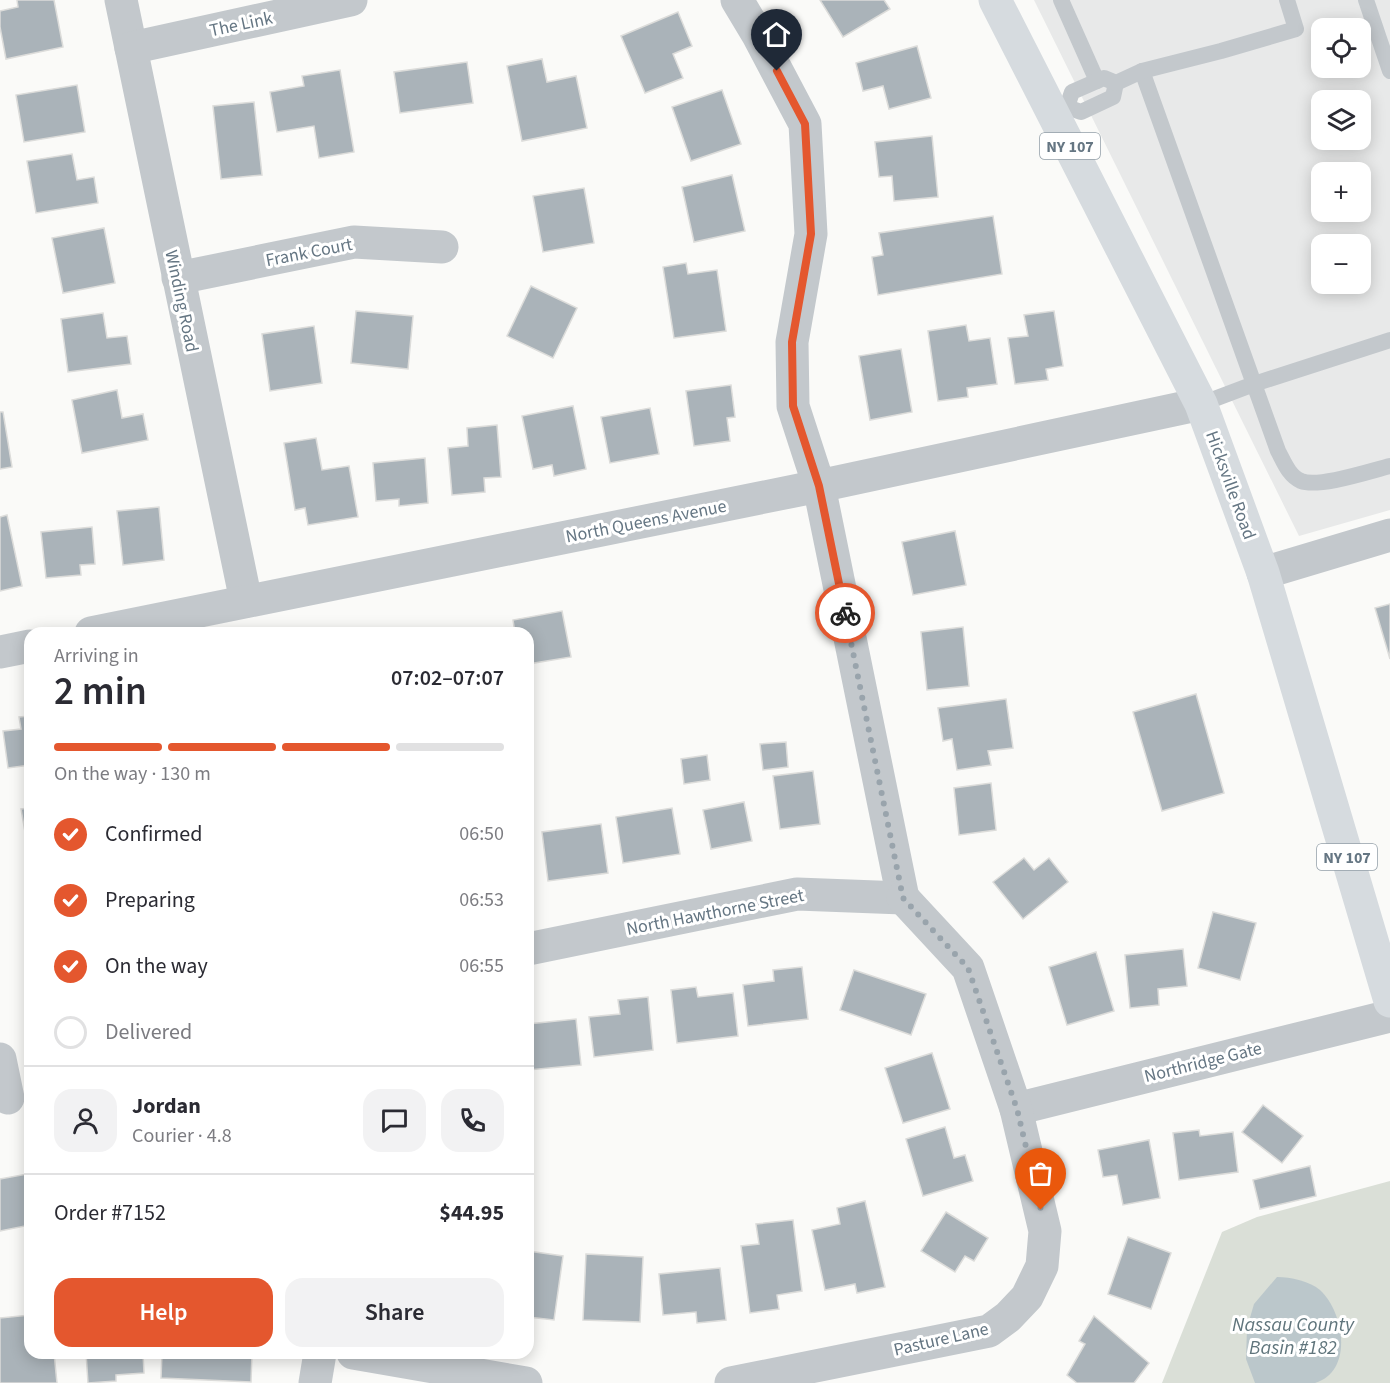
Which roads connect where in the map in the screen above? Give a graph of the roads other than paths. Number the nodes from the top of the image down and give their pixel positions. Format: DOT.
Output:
graph roads {
  1 [pos="121,0"];
  2 [pos="351,0"];
  3 [pos="737,0"];
  4 [pos="995,0"];
  5 [pos="1061,0"];
  6 [pos="1287,0"];
  7 [pos="1366,0"];
  8 [pos="131,48"];
  9 [pos="1142,71"];
  10 [pos="1390,71"];
  11 [pos="1097,81"];
  12 [pos="1116,83"];
  13 [pos="1060,111"];
  14 [pos="442,247"];
  15 [pos="178,278"];
  16 [pos="1390,340"];
  17 [pos="1254,384"];
  18 [pos="1201,404"];
  19 [pos="1390,466"];
  20 [pos="819,486"];
  21 [pos="1390,535"];
  22 [pos="1263,573"];
  23 [pos="246,601"];
  24 [pos="120,627"];
  25 [pos="24,647"];
  26 [pos="0,652"];
  27 [pos="903,898"];
  28 [pos="534,948"];
  29 [pos="1390,1001"];
  30 [pos="1390,1016"];
  31 [pos="0,1059"];
  32 [pos="13,1097"];
  33 [pos="1017,1109"];
  34 [pos="319,1359"];
  35 [pos="388,1359"];
  36 [pos="315,1383"];
  37 [pos="526,1383"];
  38 [pos="731,1383"];
  1 -- 8 [label="street, Winding Road"];
  2 -- 8 [label="street, The Link"];
  3 -- 20 [label="street"];
  4 -- 13 [label="main road, Hicksville Road / NY 107"];
  5 -- 11 [label="lane"];
  6 -- 9 [label="lane"];
  7 -- 10 [label="lane"];
  8 -- 15 [label="street, Winding Road"];
  9 -- 12 [label="lane"];
  9 -- 17 [label="lane"];
  11 -- 12 [label="lane"];
  11 -- 13 [label="lane"];
  12 -- 13 [label="lane"];
  13 -- 18 [label="main road, Hicksville Road / NY 107"];
  14 -- 15 [label="street, Frank Court"];
  15 -- 23 [label="street, Winding Road"];
  16 -- 17 [label="lane"];
  17 -- 18 [label="lane"];
  17 -- 19 [label="lane"];
  18 -- 20 [label="street, North Queens Avenue"];
  18 -- 22 [label="main road, Hicksville Road / NY 107"];
  20 -- 23 [label="street, North Queens Avenue"];
  20 -- 27 [label="street"];
  21 -- 22 [label="street"];
  22 -- 29 [label="main road, Hicksville Road / NY 107"];
  23 -- 24 [label="street, North Queens Avenue"];
  25 -- 26 [label="street"];
  27 -- 28 [label="street, North Hawthorne Street"];
  27 -- 33 [label="street, Pasture Lane"];
  30 -- 33 [label="street, Northridge Gate"];
  31 -- 32 [label="street"];
  33 -- 38 [label="street, Pasture Lane"];
  34 -- 36 [label="street"];
  35 -- 37 [label="street"];
}
